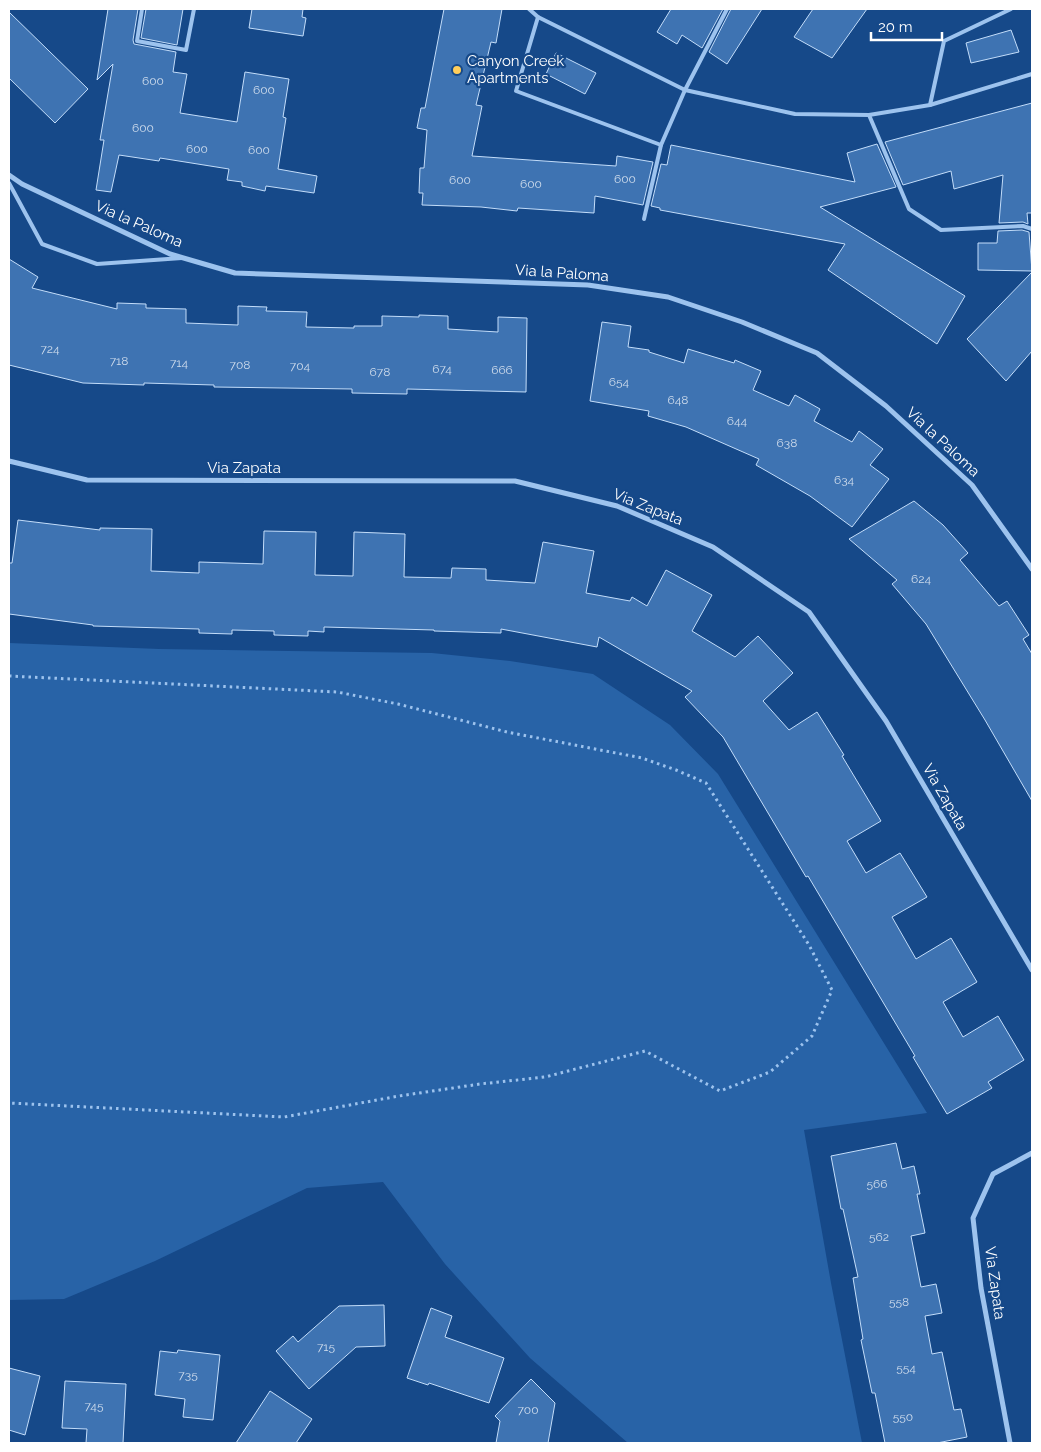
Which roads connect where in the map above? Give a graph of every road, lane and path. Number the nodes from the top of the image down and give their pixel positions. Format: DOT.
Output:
graph roads {
  1 [pos="142,9"];
  2 [pos="194,9"];
  3 [pos="529,9"];
  4 [pos="727,9"];
  5 [pos="1011,9"];
  6 [pos="538,17"];
  7 [pos="1032,74"];
  8 [pos="686,90"];
  9 [pos="930,105"];
  10 [pos="869,115"];
  11 [pos="661,145"];
  12 [pos="9,175"];
  13 [pos="9,183"];
  14 [pos="644,219"];
  15 [pos="1032,229"];
  16 [pos="185,258"];
  17 [pos="9,461"];
  18 [pos="1032,569"];
  19 [pos="9,676"];
  20 [pos="1032,970"];
  21 [pos="9,1103"];
  22 [pos="1032,1153"];
  23 [pos="1010,1443"];
  1 -- 2 [label="lane"];
  3 -- 6 [label="lane"];
  4 -- 8 [label="lane"];
  5 -- 9 [label="lane"];
  6 -- 8 [label="lane"];
  6 -- 11 [label="lane"];
  7 -- 9 [label="lane"];
  8 -- 10 [label="lane"];
  8 -- 11 [label="lane"];
  9 -- 10 [label="lane"];
  10 -- 15 [label="lane"];
  11 -- 14 [label="lane"];
  12 -- 16 [label="street, Via la Paloma"];
  13 -- 16 [label="lane"];
  16 -- 18 [label="street, Via la Paloma"];
  17 -- 20 [label="street, Via Zapata"];
  19 -- 21 [label="path"];
  22 -- 23 [label="street, Via Zapata"];
}
